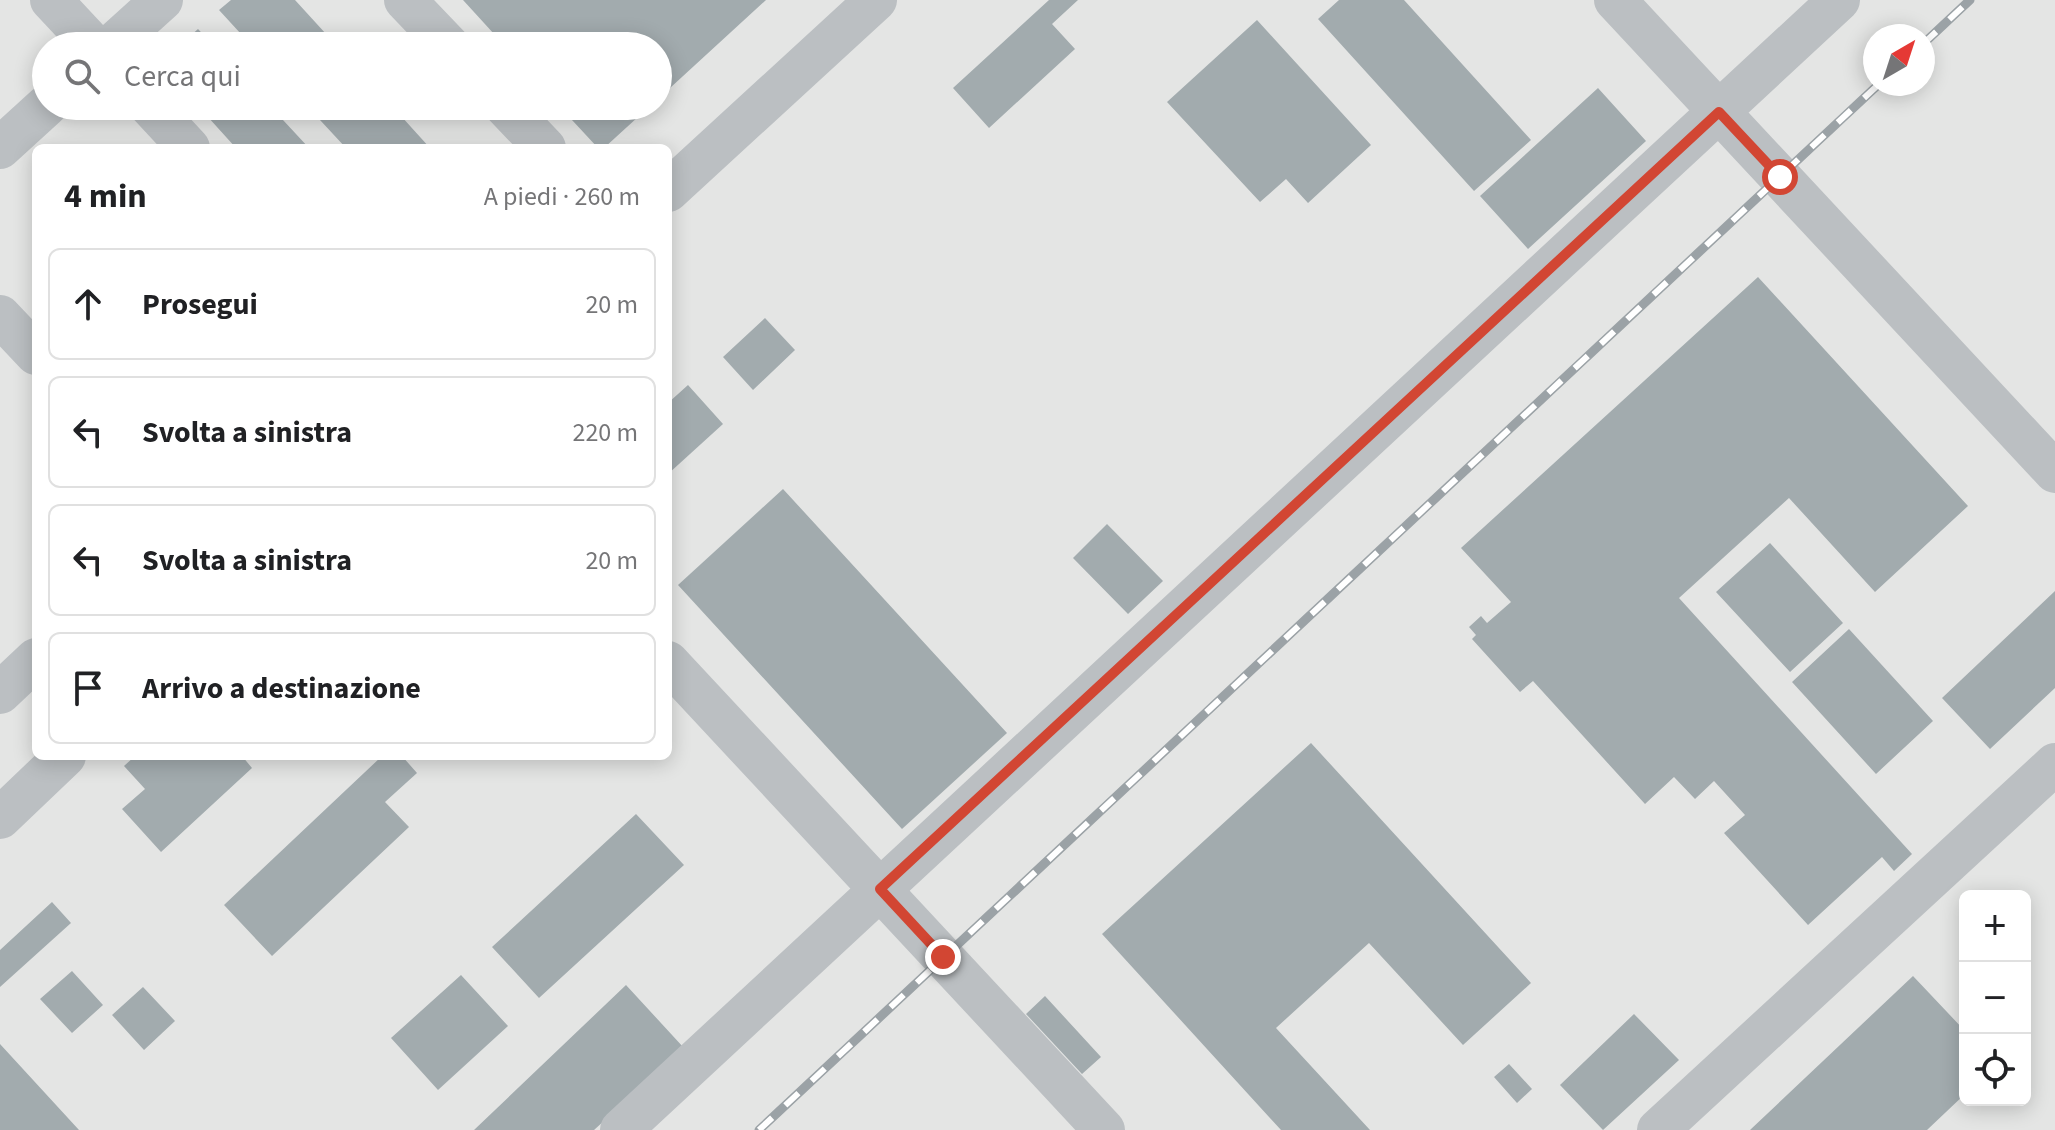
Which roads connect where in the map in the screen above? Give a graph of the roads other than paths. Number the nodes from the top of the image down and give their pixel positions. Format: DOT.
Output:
graph roads {
  1 [pos="51,0"];
  2 [pos="162,0"];
  3 [pos="405,0"];
  4 [pos="876,0"];
  5 [pos="1615,0"];
  6 [pos="1839,0"];
  7 [pos="81,32"];
  8 [pos="127,32"];
  9 [pos="436,32"];
  10 [pos="1719,112"];
  11 [pos="32,119"];
  12 [pos="163,120"];
  13 [pos="518,120"];
  14 [pos="185,144"];
  15 [pos="541,144"];
  16 [pos="0,148"];
  17 [pos="672,187"];
  18 [pos="0,316"];
  19 [pos="32,350"];
  20 [pos="2055,472"];
  21 [pos="32,663"];
  22 [pos="672,666"];
  23 [pos="0,693"];
  24 [pos="60,760"];
  25 [pos="2055,764"];
  26 [pos="3,809"];
  27 [pos="880,889"];
  28 [pos="621,1130"];
  29 [pos="1104,1130"];
  30 [pos="1658,1130"];
  1 -- 7 [label="lane"];
  2 -- 8 [label="lane"];
  3 -- 9 [label="lane"];
  4 -- 17 [label="lane"];
  5 -- 10 [label="lane"];
  6 -- 10 [label="lane"];
  10 -- 20 [label="lane"];
  10 -- 27 [label="lane"];
  11 -- 16 [label="lane"];
  12 -- 14 [label="lane"];
  13 -- 15 [label="lane"];
  18 -- 19 [label="lane"];
  21 -- 23 [label="lane"];
  22 -- 27 [label="lane"];
  24 -- 26 [label="lane"];
  25 -- 30 [label="lane"];
  27 -- 28 [label="lane"];
  27 -- 29 [label="lane"];
}
